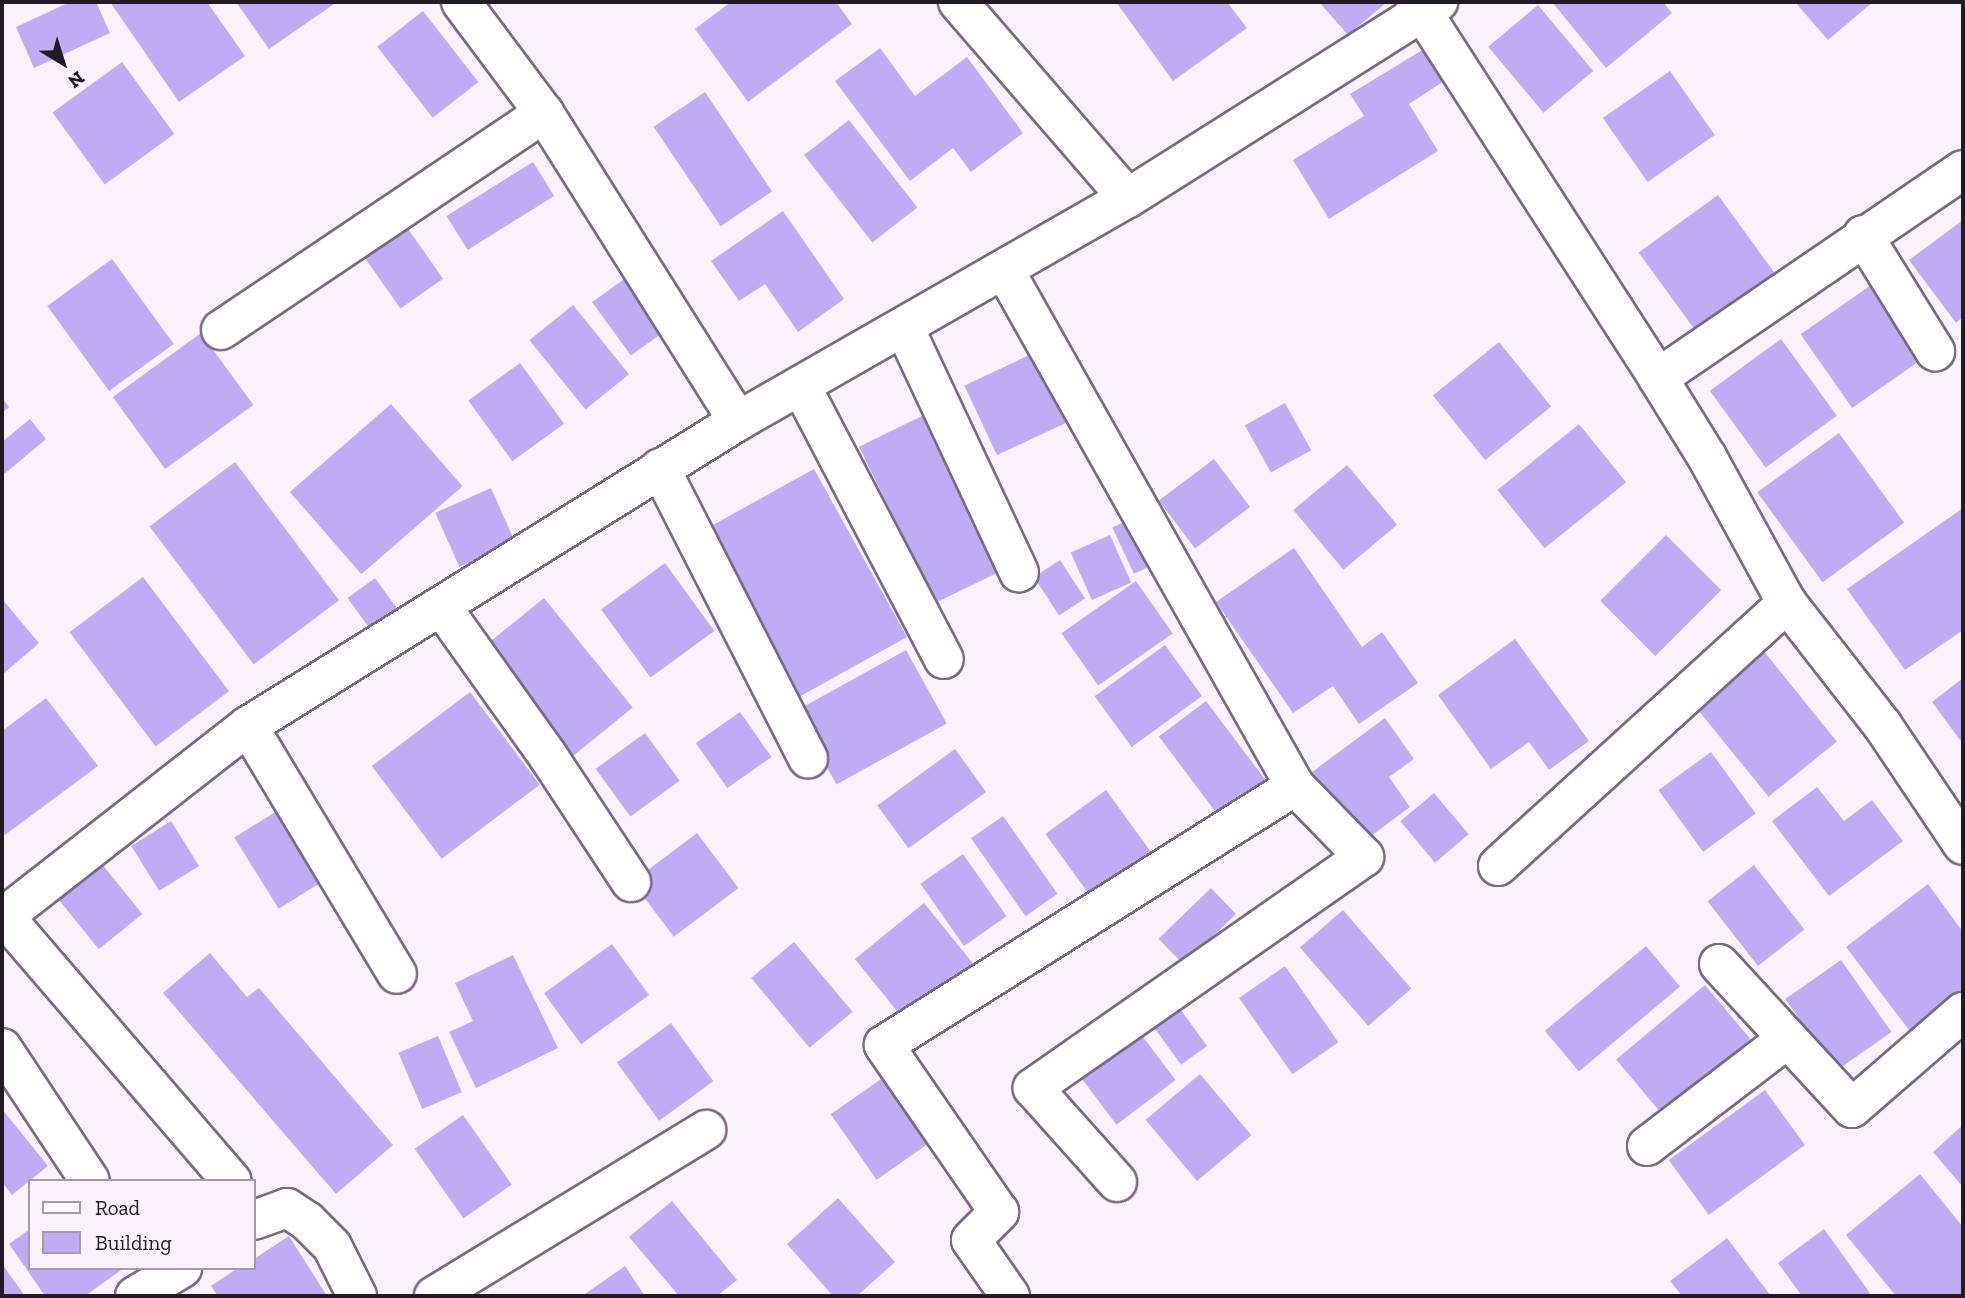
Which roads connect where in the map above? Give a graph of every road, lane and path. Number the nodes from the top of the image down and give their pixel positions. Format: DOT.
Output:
graph roads {
  1 [pos="461,2"];
  2 [pos="958,2"];
  3 [pos="1426,5"];
  4 [pos="544,113"];
  5 [pos="1963,170"];
  6 [pos="1128,198"];
  7 [pos="1863,235"];
  8 [pos="1004,271"];
  9 [pos="904,327"];
  10 [pos="221,330"];
  11 [pos="1935,351"];
  12 [pos="1658,377"];
  13 [pos="801,386"];
  14 [pos="738,421"];
  15 [pos="660,468"];
  16 [pos="1019,572"];
  17 [pos="1787,603"];
  18 [pos="441,606"];
  19 [pos="944,659"];
  20 [pos="248,726"];
  21 [pos="808,759"];
  22 [pos="1295,786"];
  23 [pos="1960,835"];
  24 [pos="1498,866"];
  25 [pos="631,882"];
  26 [pos="2,916"];
  27 [pos="1719,964"];
  28 [pos="397,974"];
  29 [pos="1963,1013"];
  30 [pos="1787,1039"];
  31 [pos="2,1048"];
  32 [pos="706,1130"];
  33 [pos="1647,1146"];
  34 [pos="89,1179"];
  35 [pos="230,1179"];
  36 [pos="1117,1182"];
  37 [pos="256,1214"];
  38 [pos="357,1296"];
  39 [pos="434,1296"];
  40 [pos="1010,1296"];
  1 -- 4 [label="street"];
  2 -- 6 [label="street"];
  3 -- 6 [label="street"];
  3 -- 12 [label="street"];
  4 -- 10 [label="street"];
  4 -- 14 [label="street"];
  5 -- 7 [label="street"];
  6 -- 8 [label="street"];
  7 -- 11 [label="street"];
  7 -- 12 [label="street"];
  8 -- 9 [label="street"];
  8 -- 22 [label="street"];
  9 -- 13 [label="street"];
  9 -- 16 [label="street"];
  12 -- 17 [label="street"];
  13 -- 14 [label="street"];
  13 -- 19 [label="street"];
  14 -- 15 [label="street"];
  15 -- 18 [label="street"];
  15 -- 21 [label="street"];
  17 -- 23 [label="street"];
  17 -- 24 [label="street"];
  18 -- 20 [label="street"];
  18 -- 25 [label="street"];
  20 -- 26 [label="street"];
  20 -- 28 [label="street"];
  22 -- 36 [label="street"];
  22 -- 40 [label="street"];
  26 -- 35 [label="street"];
  27 -- 30 [label="street"];
  29 -- 30 [label="street"];
  30 -- 33 [label="street"];
  31 -- 34 [label="street"];
  32 -- 39 [label="street"];
  37 -- 38 [label="street"];
}
